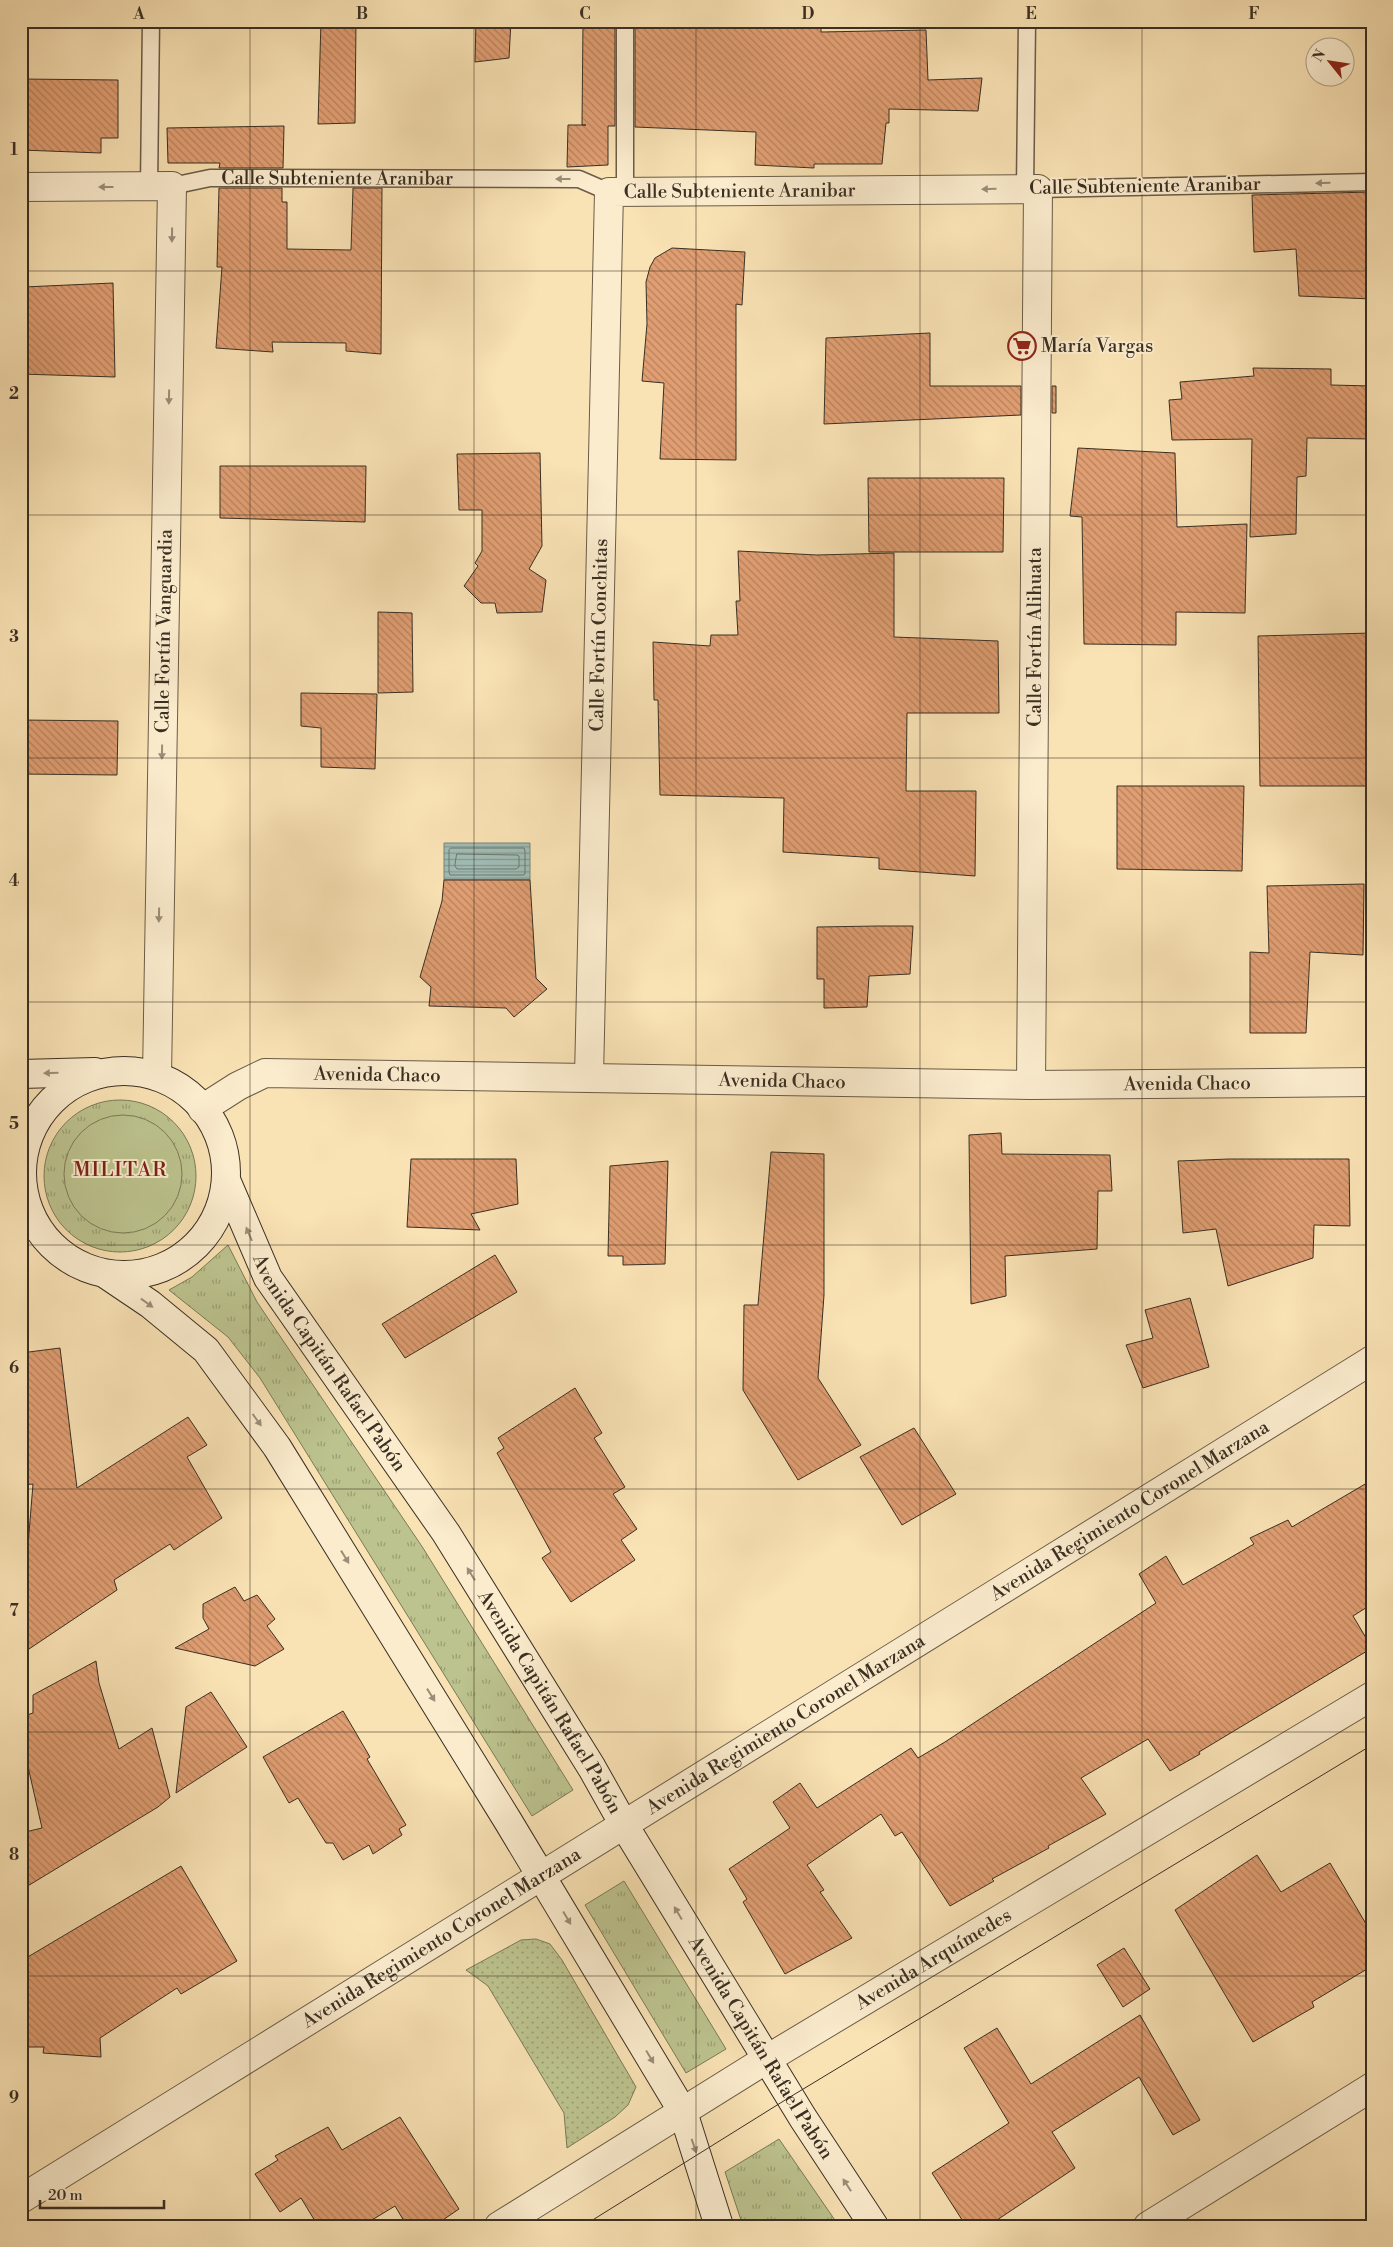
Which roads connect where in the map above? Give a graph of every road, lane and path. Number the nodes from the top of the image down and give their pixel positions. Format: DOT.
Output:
graph roads {
  1 [pos="151,21"];
  2 [pos="625,21"];
  3 [pos="1027,21"];
  4 [pos="1372,182"];
  5 [pos="161,186"];
  6 [pos="21,188"];
  7 [pos="1031,189"];
  8 [pos="617,192"];
  9 [pos="116,1071"];
  10 [pos="21,1074"];
  11 [pos="156,1076"];
  12 [pos="589,1077"];
  13 [pos="1372,1082"];
  14 [pos="1031,1085"];
  15 [pos="202,1109"];
  16 [pos="226,1180"];
  17 [pos="21,1239"];
  18 [pos="75,1264"];
  19 [pos="107,1275"];
  20 [pos="1372,1360"];
  21 [pos="1372,1696"];
  22 [pos="624,1825"];
  23 [pos="542,1876"];
  24 [pos="767,2059"];
  25 [pos="1372,2087"];
  26 [pos="683,2112"];
  27 [pos="21,2199"];
  28 [pos="499,2226"];
  29 [pos="719,2226"];
  30 [pos="874,2226"];
  31 [pos="1148,2226"];
  1 -- 5 [label="lane, Calle Fortín Vanguardia"];
  2 -- 8 [label="lane, Calle Fortín Conchitas"];
  3 -- 7 [label="lane, Calle Fortín Alihuata"];
  4 -- 7 [label="lane, Calle Subteniente Aranibar, one-way"];
  5 -- 6 [label="street, Calle Subteniente Aranibar, one-way"];
  8 -- 5 [label="lane, Calle Subteniente Aranibar, one-way"];
  5 -- 11 [label="street, Calle Fortín Vanguardia, one-way"];
  7 -- 8 [label="street, Calle Subteniente Aranibar, one-way"];
  7 -- 14 [label="street, Calle Fortín Alihuata"];
  8 -- 12 [label="street, Calle Fortín Conchitas"];
  9 -- 10 [label="street, one-way"];
  9 -- 11 [label="street"];
  9 -- 18 [label="street"];
  11 -- 15 [label="street"];
  12 -- 14 [label="street, Avenida Chaco"];
  12 -- 15 [label="street, Avenida Chaco"];
  13 -- 14 [label="street, Avenida Chaco"];
  15 -- 16 [label="street"];
  16 -- 19 [label="street"];
  22 -- 16 [label="street, Avenida Capitán Rafael Pabón, one-way"];
  17 -- 18 [label="street"];
  18 -- 19 [label="street"];
  19 -- 23 [label="street, one-way"];
  20 -- 22 [label="street, Avenida Regimiento Coronel Marzana"];
  21 -- 24 [label="street, Avenida Arquímedes"];
  22 -- 23 [label="street, Avenida Regimiento Coronel Marzana"];
  24 -- 22 [label="street, Avenida Capitán Rafael Pabón, one-way"];
  23 -- 26 [label="street, one-way"];
  23 -- 27 [label="street, Avenida Regimiento Coronel Marzana"];
  24 -- 26 [label="street, Avenida Arquímedes"];
  30 -- 24 [label="street, Avenida Capitán Rafael Pabón, one-way"];
  25 -- 31 [label="street"];
  26 -- 28 [label="street, Avenida Arquímedes"];
  26 -- 29 [label="street, one-way"];
}
